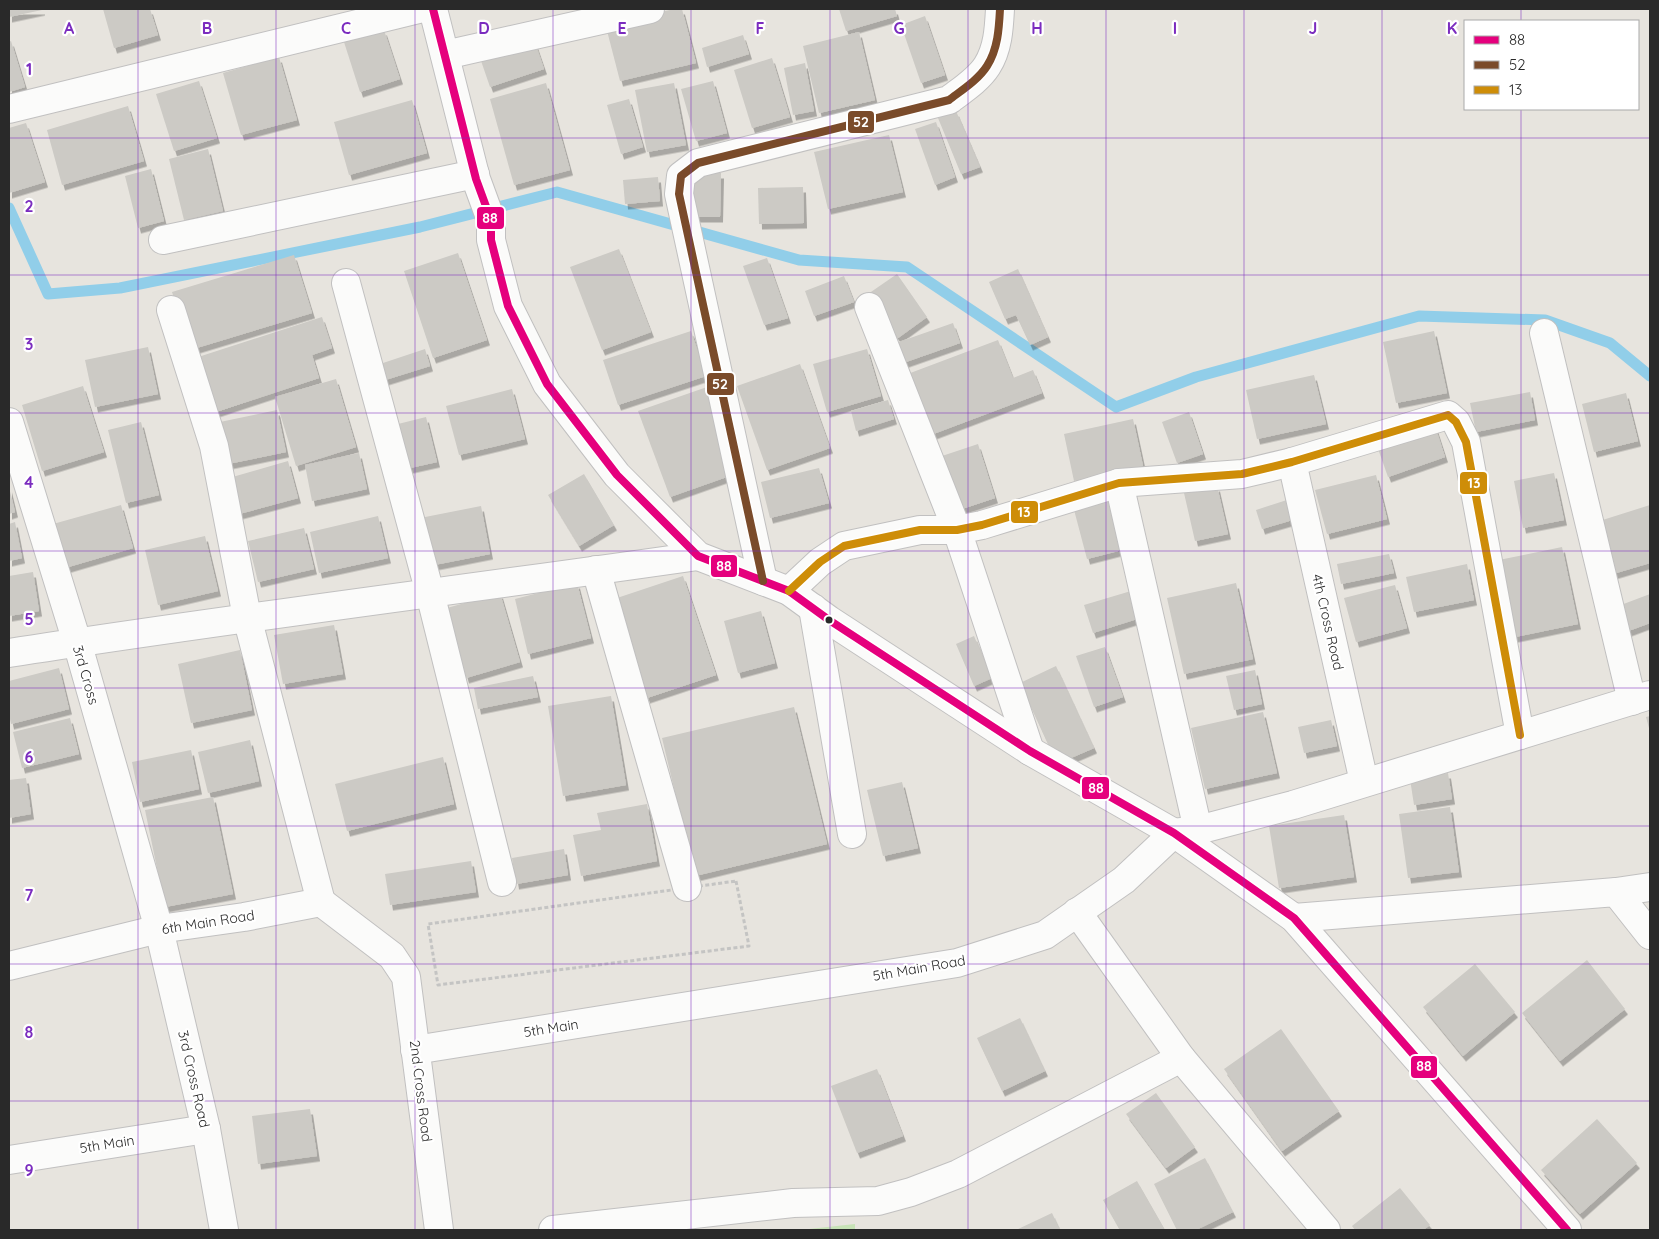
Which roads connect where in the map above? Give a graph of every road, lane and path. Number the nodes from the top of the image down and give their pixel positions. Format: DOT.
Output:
graph roads {
  1 [pos="419,9"];
  2 [pos="433,9"];
  3 [pos="650,9"];
  4 [pos="1000,9"];
  5 [pos="445,55"];
  6 [pos="9,109"];
  7 [pos="475,177"];
  8 [pos="163,240"];
  9 [pos="346,284"];
  10 [pos="869,307"];
  11 [pos="171,310"];
  12 [pos="1544,333"];
  13 [pos="9,422"];
  14 [pos="1292,462"];
  15 [pos="1119,483"];
  16 [pos="957,530"];
  17 [pos="698,556"];
  18 [pos="596,570"];
  19 [pos="763,581"];
  20 [pos="789,591"];
  21 [pos="430,594"];
  22 [pos="813,608"];
  23 [pos="247,617"];
  24 [pos="77,642"];
  25 [pos="9,652"];
  26 [pos="1641,698"];
  27 [pos="1520,735"];
  28 [pos="1030,751"];
  29 [pos="1364,782"];
  30 [pos="1186,831"];
  31 [pos="852,834"];
  32 [pos="502,882"];
  33 [pos="1650,887"];
  34 [pos="687,888"];
  35 [pos="1616,892"];
  36 [pos="321,902"];
  37 [pos="1078,912"];
  38 [pos="1294,918"];
  39 [pos="159,929"];
  40 [pos="1650,935"];
  41 [pos="9,966"];
  42 [pos="686,1007"];
  43 [pos="415,1050"];
  44 [pos="1181,1058"];
  45 [pos="206,1129"];
  46 [pos="9,1160"];
  47 [pos="681,1223"];
  48 [pos="224,1230"];
  49 [pos="439,1230"];
  50 [pos="553,1230"];
  51 [pos="1326,1230"];
  52 [pos="1567,1230"];
  1 -- 6 [label="street"];
  2 -- 5 [label="street"];
  3 -- 5 [label="street"];
  4 -- 19 [label="street"];
  5 -- 7 [label="street"];
  7 -- 8 [label="street"];
  7 -- 17 [label="street"];
  9 -- 21 [label="street"];
  10 -- 16 [label="street"];
  11 -- 23 [label="street"];
  12 -- 26 [label="street"];
  13 -- 24 [label="street, 3rd Cross"];
  14 -- 15 [label="street"];
  14 -- 27 [label="street"];
  14 -- 29 [label="street, 4th Cross Road"];
  15 -- 16 [label="street"];
  15 -- 30 [label="street"];
  16 -- 20 [label="street"];
  16 -- 28 [label="street"];
  17 -- 18 [label="street"];
  17 -- 19 [label="street"];
  18 -- 21 [label="street"];
  18 -- 34 [label="street"];
  19 -- 20 [label="street"];
  20 -- 22 [label="street"];
  21 -- 23 [label="street"];
  21 -- 32 [label="street"];
  22 -- 28 [label="street"];
  22 -- 31 [label="street"];
  23 -- 24 [label="street"];
  23 -- 36 [label="street"];
  24 -- 25 [label="street"];
  24 -- 39 [label="street, 3rd Cross"];
  26 -- 27 [label="street"];
  27 -- 29 [label="street"];
  28 -- 30 [label="street"];
  29 -- 30 [label="street"];
  30 -- 37 [label="street, 5th Main Road"];
  30 -- 38 [label="street"];
  33 -- 35 [label="street"];
  34 -- 34 [label="path"];
  35 -- 38 [label="street"];
  35 -- 40 [label="street"];
  36 -- 39 [label="street, 6th Main Road"];
  36 -- 43 [label="street, 2nd Cross Road"];
  37 -- 42 [label="street, 5th Main Road"];
  37 -- 44 [label="street"];
  38 -- 52 [label="street"];
  39 -- 41 [label="street, 6th Main Road"];
  39 -- 45 [label="street, 3rd Cross Road"];
  42 -- 43 [label="street, 5th Main"];
  43 -- 49 [label="street, 2nd Cross Road"];
  44 -- 47 [label="street"];
  44 -- 51 [label="street"];
  45 -- 46 [label="street, 5th Main"];
  45 -- 48 [label="street, 3rd Cross Road"];
  47 -- 50 [label="street"];
}
